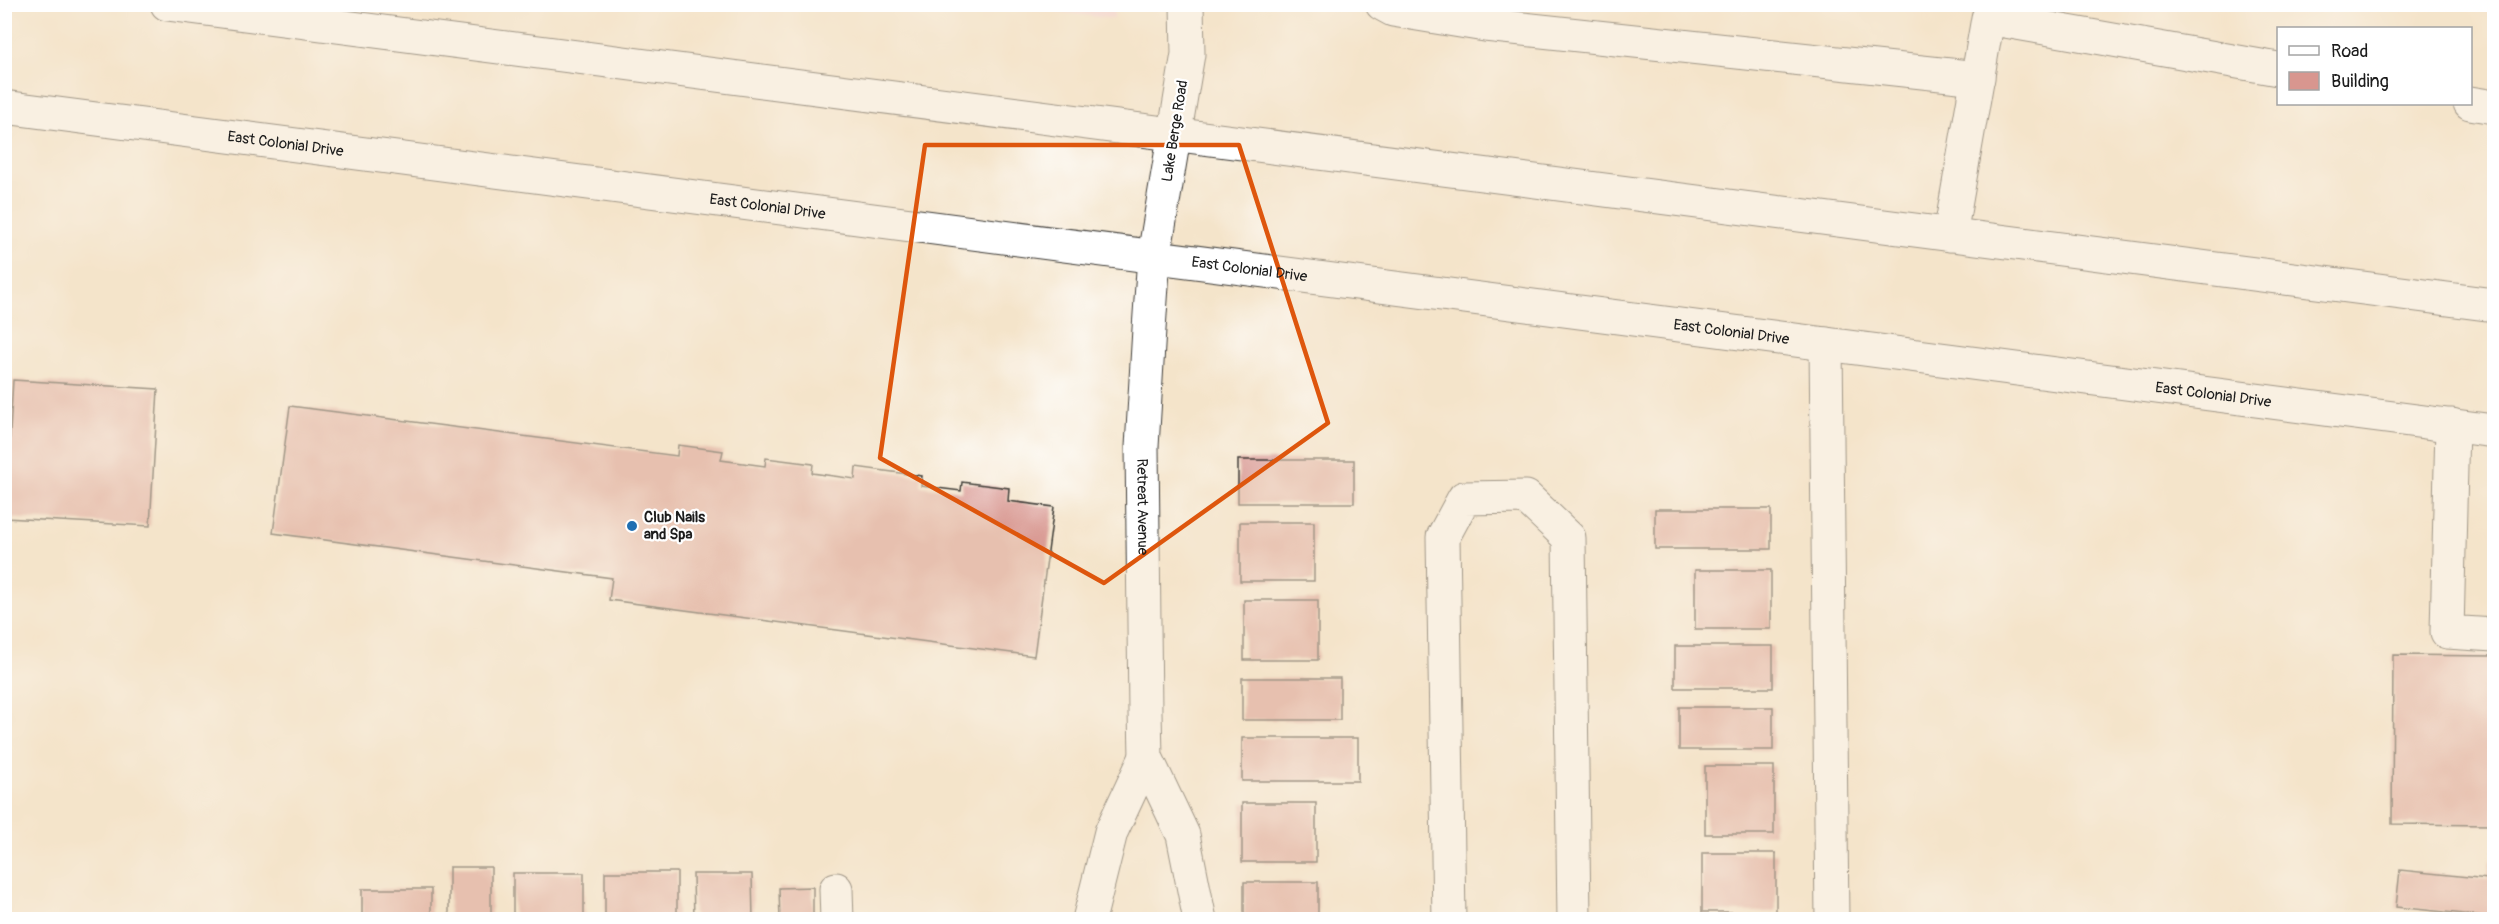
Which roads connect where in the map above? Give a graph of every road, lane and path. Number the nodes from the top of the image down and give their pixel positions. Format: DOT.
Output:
graph roads {
  1 [pos="167,4"];
  2 [pos="1187,4"];
  3 [pos="1382,4"];
  4 [pos="1990,11"];
  5 [pos="2277,69"];
  6 [pos="1978,78"];
  7 [pos="2472,103"];
  8 [pos="4,107"];
  9 [pos="2494,107"];
  10 [pos="1174,136"];
  11 [pos="1950,235"];
  12 [pos="1154,256"];
  13 [pos="2494,305"];
  14 [pos="1826,344"];
  15 [pos="2452,425"];
  16 [pos="2494,431"];
  17 [pos="2494,635"];
  18 [pos="1146,757"];
  19 [pos="1089,920"];
  20 [pos="1200,920"];
  21 [pos="1449,920"];
  22 [pos="1574,920"];
  23 [pos="1832,920"];
  1 -- 10 [label="main road"];
  2 -- 10 [label="main road, Lake Berge Road"];
  3 -- 6 [label="main road"];
  4 -- 5 [label="main road"];
  4 -- 6 [label="main road"];
  6 -- 11 [label="main road"];
  7 -- 9 [label="main road"];
  8 -- 12 [label="main road, East Colonial Drive"];
  10 -- 11 [label="main road"];
  10 -- 12 [label="main road, Lake Berge Road"];
  11 -- 13 [label="main road"];
  12 -- 14 [label="main road, East Colonial Drive"];
  12 -- 18 [label="main road, Retreat Avenue"];
  14 -- 15 [label="main road, East Colonial Drive"];
  14 -- 23 [label="main road"];
  15 -- 16 [label="main road, East Colonial Drive"];
  15 -- 17 [label="main road"];
  18 -- 19 [label="main road, Retreat Avenue"];
  18 -- 20 [label="main road, Retreat Avenue"];
  21 -- 22 [label="main road"];
}
